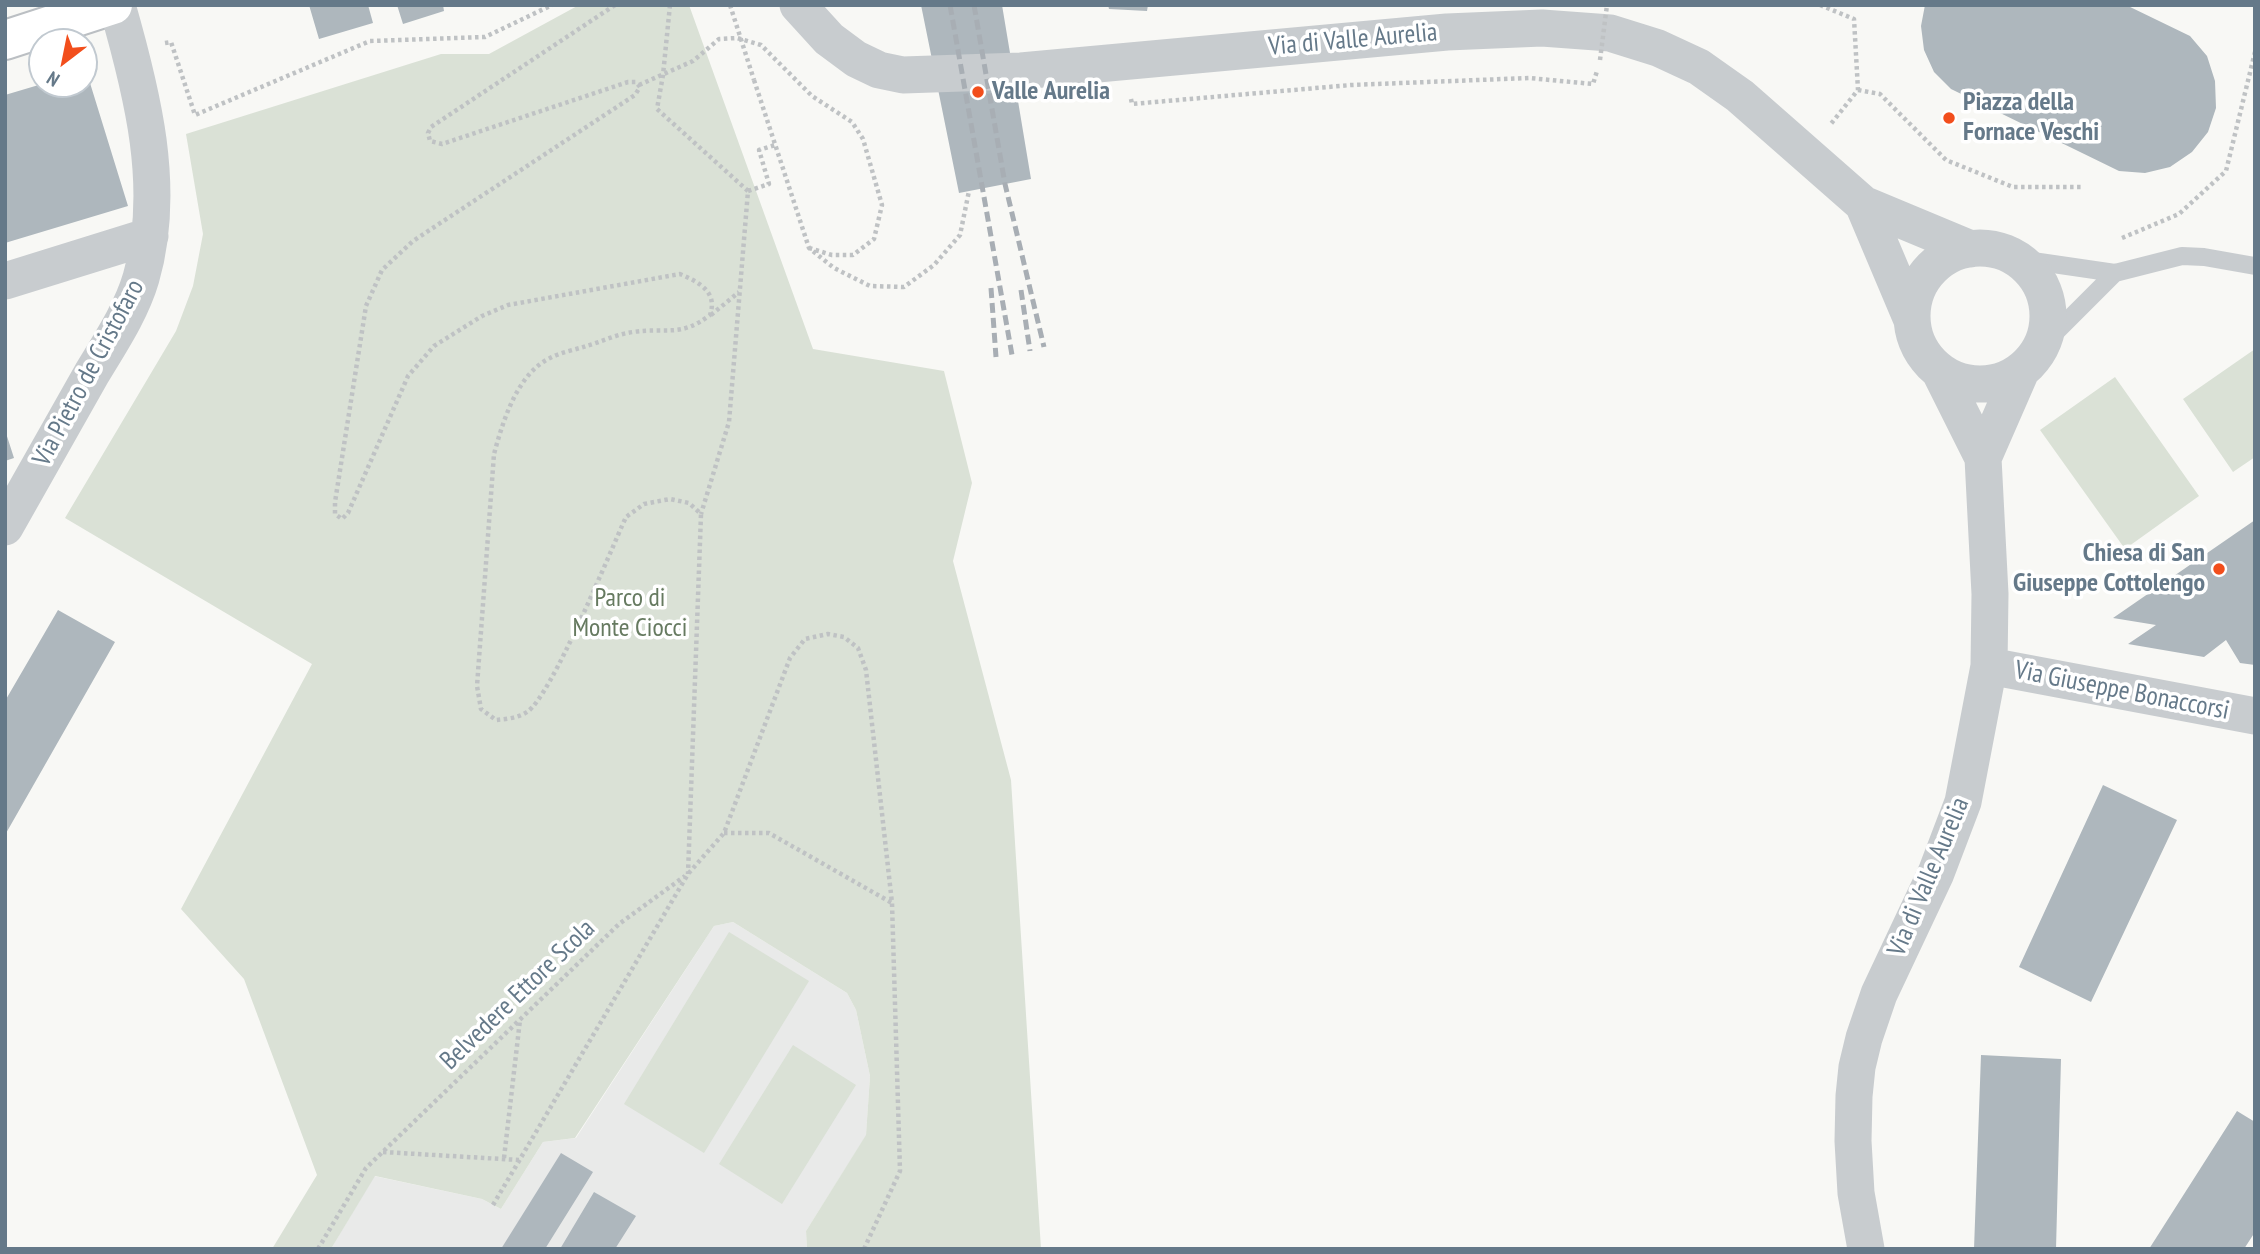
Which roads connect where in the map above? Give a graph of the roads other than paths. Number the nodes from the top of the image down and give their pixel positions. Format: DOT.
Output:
graph roads {
  1 [pos="115,5"];
  2 [pos="804,8"];
  3 [pos="5,40"];
  4 [pos="1863,204"];
  5 [pos="150,236"];
  6 [pos="1971,249"];
  7 [pos="2019,259"];
  8 [pos="2255,266"];
  9 [pos="2115,273"];
  10 [pos="5,281"];
  11 [pos="1912,320"];
  12 [pos="2032,358"];
  13 [pos="1940,372"];
  14 [pos="1983,458"];
  15 [pos="5,527"];
  16 [pos="1989,666"];
  17 [pos="2255,716"];
  18 [pos="1866,1249"];
  1 -- 3 [label="main road"];
  1 -- 5 [label="street, Via Pietro de Cristofaro"];
  2 -- 4 [label="street, Via di Valle Aurelia"];
  4 -- 6 [label="street, Via di Valle Aurelia"];
  4 -- 11 [label="street, Via di Valle Aurelia"];
  5 -- 10 [label="street"];
  5 -- 15 [label="street, Via Pietro de Cristofaro"];
  6 -- 7 [label="street, Via di Valle Aurelia"];
  6 -- 11 [label="street"];
  7 -- 9 [label="lane"];
  7 -- 12 [label="street, Via di Valle Aurelia"];
  8 -- 9 [label="lane"];
  9 -- 12 [label="lane"];
  11 -- 13 [label="street, Via di Valle Aurelia"];
  12 -- 13 [label="street"];
  12 -- 14 [label="street, Via di Valle Aurelia"];
  13 -- 14 [label="street, Via di Valle Aurelia"];
  14 -- 16 [label="street, Via di Valle Aurelia"];
  16 -- 17 [label="street, Via Giuseppe Bonaccorsi"];
  16 -- 18 [label="street, Via di Valle Aurelia"];
}
